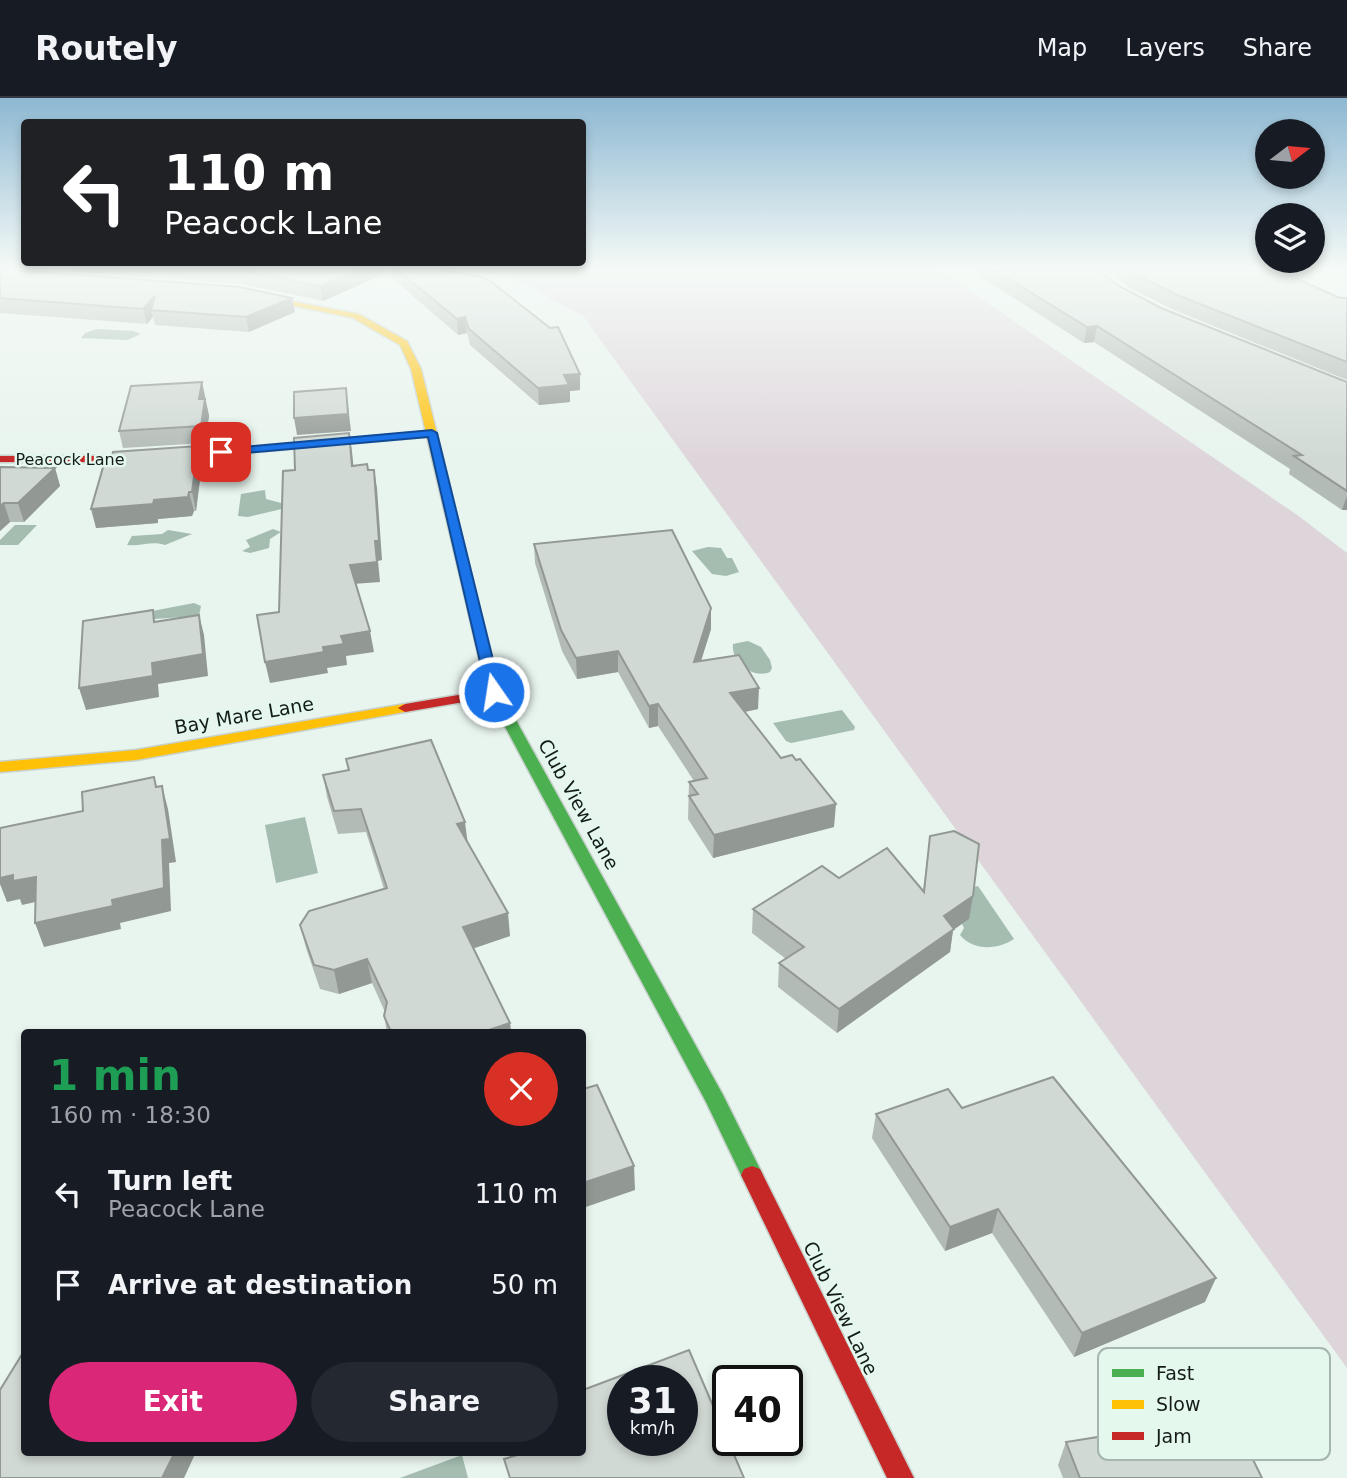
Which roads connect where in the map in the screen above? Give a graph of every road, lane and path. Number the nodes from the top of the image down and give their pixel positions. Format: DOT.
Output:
graph roads {
  1 [pos="385,332"];
  2 [pos="432,433"];
  3 [pos="0,459"];
  4 [pos="494,692"];
  5 [pos="0,766"];
  6 [pos="901,1478"];
  1 -- 2 [label="street, Club View Lane"];
  2 -- 3 [label="street, Peacock Lane"];
  2 -- 4 [label="street, Club View Lane"];
  4 -- 5 [label="street, Bay Mare Lane"];
  4 -- 6 [label="street, Club View Lane"];
}
